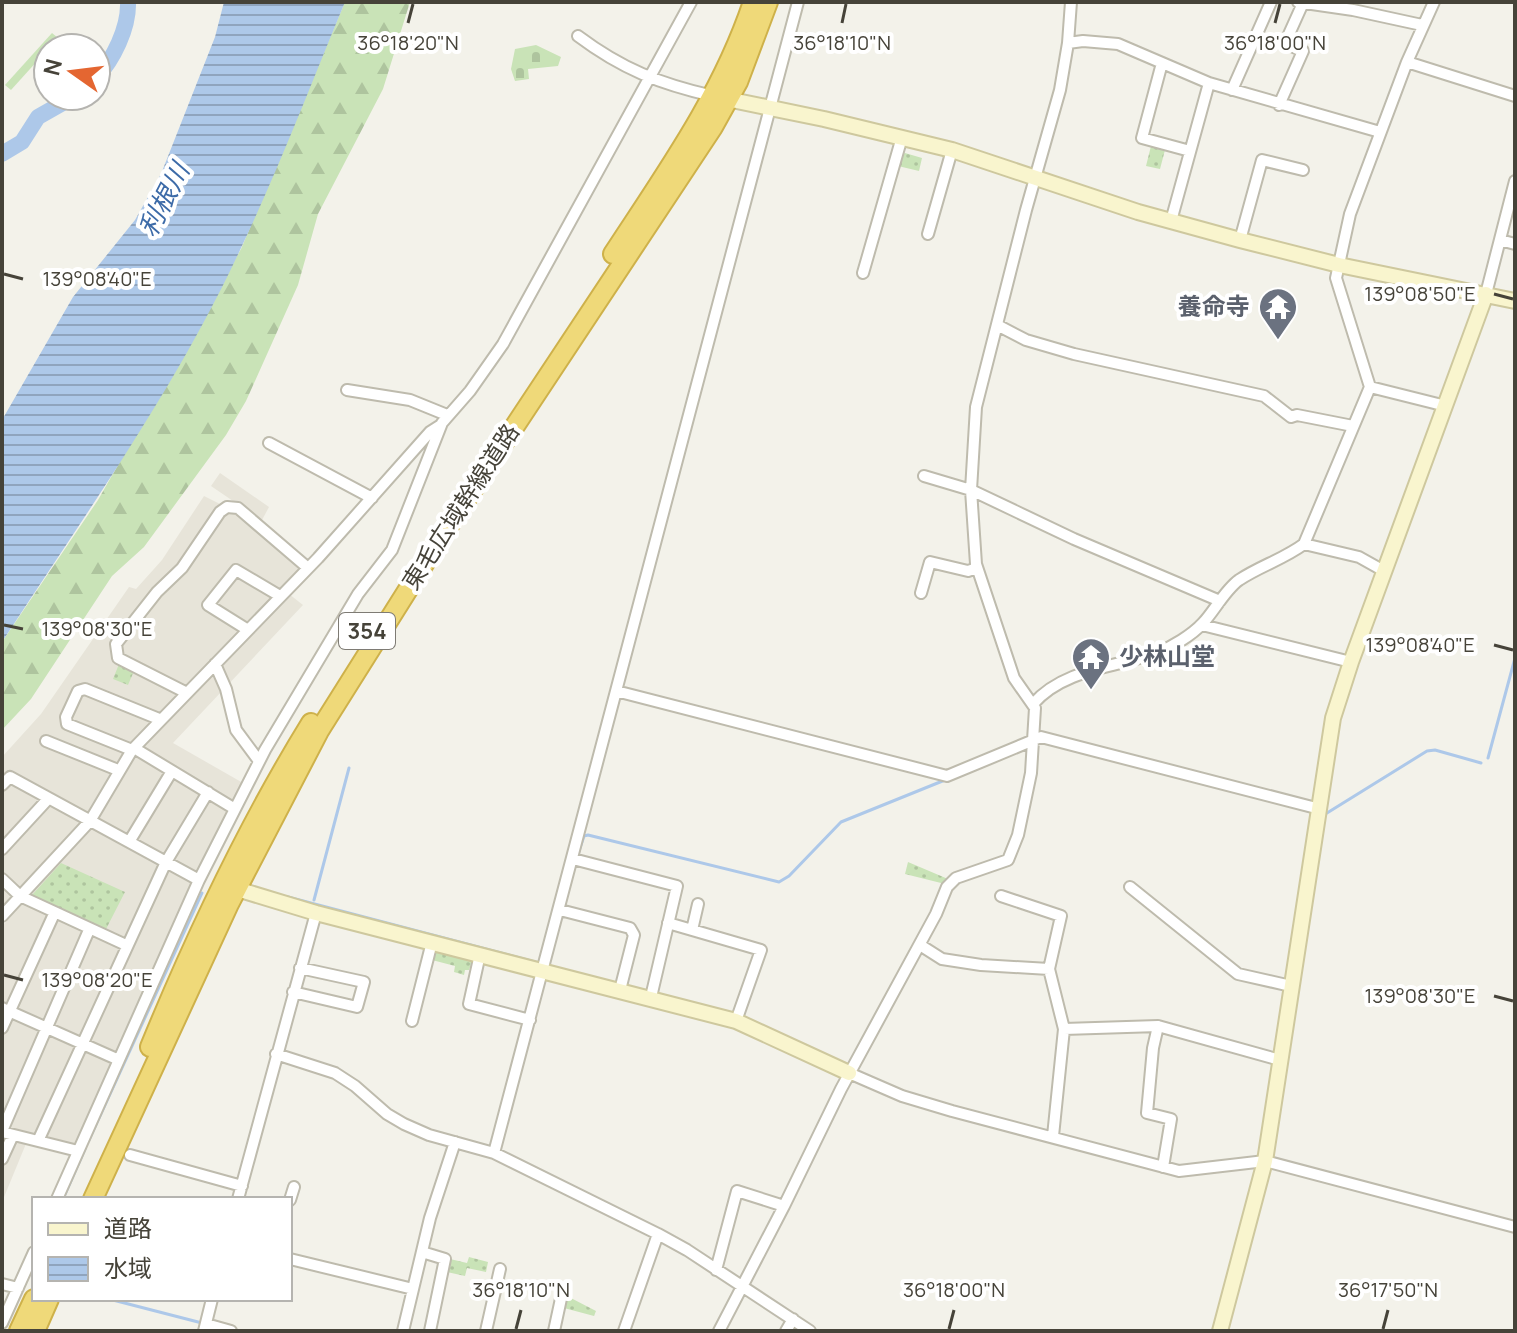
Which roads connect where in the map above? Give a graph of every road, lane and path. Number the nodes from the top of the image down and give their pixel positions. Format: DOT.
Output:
graph roads {
  1 [pos="691,2"];
  2 [pos="753,2"];
  3 [pos="768,2"];
  4 [pos="798,2"];
  5 [pos="1071,2"];
  6 [pos="1271,2"];
  7 [pos="1300,2"];
  8 [pos="1434,2"];
  9 [pos="1422,25"];
  10 [pos="578,36"];
  11 [pos="1068,43"];
  12 [pos="1407,62"];
  13 [pos="1162,63"];
  14 [pos="649,79"];
  15 [pos="1209,83"];
  16 [pos="1232,90"];
  17 [pos="1515,96"];
  18 [pos="721,98"];
  19 [pos="1279,105"];
  20 [pos="770,108"];
  21 [pos="1380,132"];
  22 [pos="902,137"];
  23 [pos="952,150"];
  24 [pos="1190,151"];
  25 [pos="1303,170"];
  26 [pos="1035,177"];
  27 [pos="1515,181"];
  28 [pos="1171,221"];
  29 [pos="928,234"];
  30 [pos="1240,240"];
  31 [pos="1500,240"];
  32 [pos="1515,244"];
  33 [pos="1339,265"];
  34 [pos="863,273"];
  35 [pos="1486,294"];
  36 [pos="1515,301"];
  37 [pos="999,326"];
  38 [pos="1370,387"];
  39 [pos="347,390"];
  40 [pos="1446,406"];
  41 [pos="444,420"];
  42 [pos="1353,426"];
  43 [pos="269,443"];
  44 [pos="924,476"];
  45 [pos="971,490"];
  46 [pos="372,498"];
  47 [pos="1304,544"];
  48 [pos="308,568"];
  49 [pos="977,568"];
  50 [pos="1384,571"];
  51 [pos="921,593"];
  52 [pos="280,596"];
  53 [pos="1220,601"];
  54 [pos="1202,625"];
  55 [pos="248,630"];
  56 [pos="1351,662"];
  57 [pos="215,664"];
  58 [pos="616,691"];
  59 [pos="187,693"];
  60 [pos="1033,704"];
  61 [pos="159,719"];
  62 [pos="46,741"];
  63 [pos="1034,741"];
  64 [pos="133,749"];
  65 [pos="259,761"];
  66 [pos="118,770"];
  67 [pos="172,771"];
  68 [pos="2,785"];
  69 [pos="208,792"];
  70 [pos="48,799"];
  71 [pos="235,809"];
  72 [pos="1320,809"];
  73 [pos="90,821"];
  74 [pos="129,842"];
  75 [pos="2,849"];
  76 [pos="573,859"];
  77 [pos="166,862"];
  78 [pos="2,879"];
  79 [pos="199,880"];
  80 [pos="230,887"];
  81 [pos="1130,887"];
  82 [pos="20,896"];
  83 [pos="1001,896"];
  84 [pos="698,904"];
  85 [pos="560,910"];
  86 [pos="316,913"];
  87 [pos="54,914"];
  88 [pos="2,916"];
  89 [pos="668,923"];
  90 [pos="89,930"];
  91 [pos="692,930"];
  92 [pos="432,942"];
  93 [pos="126,945"];
  94 [pos="920,945"];
  95 [pos="480,954"];
  96 [pos="300,968"];
  97 [pos="543,969"];
  98 [pos="1049,969"];
  99 [pos="1291,986"];
  100 [pos="620,990"];
  101 [pos="293,992"];
  102 [pos="651,997"];
  103 [pos="6,1010"];
  104 [pos="530,1020"];
  105 [pos="412,1021"];
  106 [pos="736,1021"];
  107 [pos="1158,1026"];
  108 [pos="2,1028"];
  109 [pos="46,1029"];
  110 [pos="1064,1029"];
  111 [pos="82,1043"];
  112 [pos="276,1054"];
  113 [pos="119,1060"];
  114 [pos="1280,1060"];
  115 [pos="849,1073"];
  116 [pos="6,1133"];
  117 [pos="1053,1136"];
  118 [pos="38,1141"];
  119 [pos="455,1142"];
  120 [pos="78,1151"];
  121 [pos="494,1153"];
  122 [pos="130,1155"];
  123 [pos="2,1159"];
  124 [pos="1265,1161"];
  125 [pos="1163,1167"];
  126 [pos="242,1186"];
  127 [pos="294,1187"];
  128 [pos="58,1197"];
  129 [pos="82,1197"];
  130 [pos="94,1197"];
  131 [pos="239,1197"];
  132 [pos="291,1197"];
  133 [pos="784,1206"];
  134 [pos="1515,1227"];
  135 [pos="658,1234"];
  136 [pos="422,1252"];
  137 [pos="32,1256"];
  138 [pos="292,1259"];
  139 [pos="500,1269"];
  140 [pos="716,1270"];
  141 [pos="2,1284"];
  142 [pos="741,1286"];
  143 [pos="18,1288"];
  144 [pos="413,1289"];
  145 [pos="562,1294"];
  146 [pos="33,1301"];
  147 [pos="48,1301"];
  148 [pos="210,1301"];
  149 [pos="793,1319"];
  150 [pos="2,1323"];
  151 [pos="205,1328"];
  152 [pos="19,1331"];
  153 [pos="35,1331"];
  154 [pos="231,1331"];
  155 [pos="403,1331"];
  156 [pos="430,1331"];
  157 [pos="486,1331"];
  158 [pos="554,1331"];
  159 [pos="624,1331"];
  160 [pos="719,1331"];
  161 [pos="786,1331"];
  162 [pos="810,1331"];
  163 [pos="1220,1331"];
  1 -- 14 [label="street"];
  2 -- 18 [label="highway, 東毛広域幹線道路 / 354"];
  3 -- 18 [label="highway, 東毛広域幹線道路 / 354"];
  4 -- 20 [label="street"];
  5 -- 11 [label="street"];
  6 -- 16 [label="street"];
  7 -- 9 [label="street"];
  7 -- 19 [label="street"];
  8 -- 9 [label="street"];
  9 -- 12 [label="street"];
  10 -- 14 [label="street"];
  11 -- 13 [label="street"];
  11 -- 26 [label="street"];
  12 -- 17 [label="street"];
  12 -- 21 [label="street"];
  13 -- 15 [label="street"];
  13 -- 24 [label="street"];
  14 -- 18 [label="street"];
  14 -- 41 [label="street"];
  15 -- 16 [label="street"];
  15 -- 24 [label="street"];
  16 -- 19 [label="street"];
  18 -- 20 [label="street"];
  18 -- 80 [label="highway, 東毛広域幹線道路 / 354"];
  19 -- 21 [label="street"];
  20 -- 22 [label="street"];
  20 -- 58 [label="street"];
  21 -- 33 [label="street"];
  22 -- 23 [label="street"];
  22 -- 34 [label="street"];
  23 -- 26 [label="street"];
  23 -- 29 [label="street"];
  24 -- 28 [label="street"];
  25 -- 30 [label="street"];
  26 -- 28 [label="street"];
  26 -- 37 [label="street"];
  27 -- 31 [label="street"];
  28 -- 30 [label="street"];
  30 -- 33 [label="street"];
  31 -- 32 [label="street"];
  31 -- 35 [label="street"];
  33 -- 35 [label="street"];
  33 -- 38 [label="street"];
  35 -- 36 [label="street"];
  35 -- 40 [label="street"];
  37 -- 42 [label="street"];
  37 -- 45 [label="street"];
  38 -- 40 [label="street"];
  38 -- 42 [label="street"];
  39 -- 41 [label="street"];
  40 -- 50 [label="street"];
  41 -- 46 [label="street"];
  41 -- 65 [label="street"];
  42 -- 47 [label="street"];
  43 -- 46 [label="street"];
  44 -- 45 [label="street"];
  45 -- 49 [label="street"];
  45 -- 53 [label="street"];
  46 -- 48 [label="street"];
  47 -- 50 [label="street"];
  47 -- 53 [label="street"];
  48 -- 52 [label="street"];
  48 -- 59 [label="street"];
  49 -- 51 [label="street"];
  49 -- 60 [label="street"];
  50 -- 56 [label="street"];
  52 -- 55 [label="street"];
  52 -- 55 [label="street"];
  53 -- 54 [label="street"];
  54 -- 56 [label="street"];
  54 -- 60 [label="street"];
  55 -- 57 [label="street"];
  56 -- 72 [label="street"];
  57 -- 59 [label="street"];
  57 -- 65 [label="street"];
  58 -- 63 [label="street"];
  58 -- 76 [label="street"];
  59 -- 61 [label="street"];
  60 -- 63 [label="street"];
  61 -- 64 [label="street"];
  61 -- 64 [label="street"];
  62 -- 66 [label="street"];
  63 -- 72 [label="street"];
  63 -- 94 [label="street"];
  64 -- 66 [label="street"];
  64 -- 67 [label="street"];
  65 -- 71 [label="street"];
  66 -- 73 [label="street"];
  67 -- 69 [label="street"];
  67 -- 74 [label="street"];
  68 -- 70 [label="street"];
  69 -- 71 [label="street"];
  69 -- 77 [label="street"];
  70 -- 73 [label="street"];
  70 -- 75 [label="street"];
  71 -- 79 [label="street"];
  72 -- 99 [label="street"];
  73 -- 74 [label="street"];
  73 -- 82 [label="street"];
  74 -- 77 [label="street"];
  76 -- 85 [label="street"];
  76 -- 89 [label="street"];
  77 -- 79 [label="street"];
  77 -- 93 [label="street"];
  78 -- 82 [label="street"];
  79 -- 113 [label="street"];
  80 -- 86 [label="street"];
  80 -- 129 [label="highway, 東毛広域幹線道路 / 354"];
  80 -- 130 [label="highway, 東毛広域幹線道路 / 354"];
  81 -- 99 [label="street"];
  82 -- 87 [label="street"];
  82 -- 88 [label="street"];
  83 -- 98 [label="street"];
  84 -- 91 [label="street"];
  85 -- 97 [label="street"];
  85 -- 100 [label="street"];
  86 -- 92 [label="street"];
  86 -- 96 [label="street"];
  87 -- 90 [label="street"];
  87 -- 103 [label="street"];
  89 -- 91 [label="street"];
  89 -- 102 [label="street"];
  90 -- 93 [label="street"];
  90 -- 109 [label="street"];
  91 -- 106 [label="street"];
  92 -- 95 [label="street"];
  92 -- 105 [label="street"];
  93 -- 111 [label="street"];
  94 -- 98 [label="street"];
  94 -- 115 [label="street"];
  95 -- 97 [label="street"];
  95 -- 104 [label="street"];
  96 -- 101 [label="street"];
  96 -- 101 [label="street"];
  97 -- 100 [label="street"];
  97 -- 104 [label="street"];
  98 -- 110 [label="street"];
  99 -- 114 [label="street"];
  100 -- 102 [label="street"];
  101 -- 112 [label="street"];
  102 -- 106 [label="street"];
  103 -- 108 [label="street"];
  103 -- 109 [label="street"];
  104 -- 121 [label="street"];
  106 -- 115 [label="street"];
  107 -- 110 [label="street"];
  107 -- 114 [label="street"];
  107 -- 125 [label="street"];
  109 -- 111 [label="street"];
  109 -- 116 [label="street"];
  110 -- 117 [label="street"];
  111 -- 113 [label="street"];
  111 -- 118 [label="street"];
  112 -- 119 [label="street"];
  112 -- 126 [label="street"];
  113 -- 120 [label="street"];
  114 -- 124 [label="street"];
  115 -- 117 [label="street"];
  115 -- 133 [label="street"];
  116 -- 118 [label="street"];
  116 -- 123 [label="street"];
  117 -- 125 [label="street"];
  118 -- 120 [label="street"];
  119 -- 121 [label="street"];
  119 -- 136 [label="street"];
  120 -- 128 [label="street"];
  121 -- 135 [label="street"];
  122 -- 126 [label="street"];
  124 -- 125 [label="street"];
  124 -- 134 [label="street"];
  124 -- 163 [label="street"];
  126 -- 131 [label="street"];
  127 -- 132 [label="street"];
  133 -- 140 [label="street"];
  133 -- 142 [label="street"];
  135 -- 140 [label="street"];
  135 -- 159 [label="street"];
  136 -- 144 [label="street"];
  136 -- 156 [label="street"];
  137 -- 143 [label="street"];
  138 -- 144 [label="street"];
  139 -- 157 [label="street"];
  140 -- 142 [label="street"];
  141 -- 143 [label="street"];
  142 -- 149 [label="street"];
  142 -- 160 [label="street"];
  143 -- 150 [label="street"];
  144 -- 155 [label="street"];
  145 -- 158 [label="street"];
  146 -- 152 [label="highway"];
  147 -- 153 [label="highway"];
  148 -- 151 [label="street"];
  149 -- 161 [label="street"];
  149 -- 162 [label="street"];
  151 -- 154 [label="street"];
}
